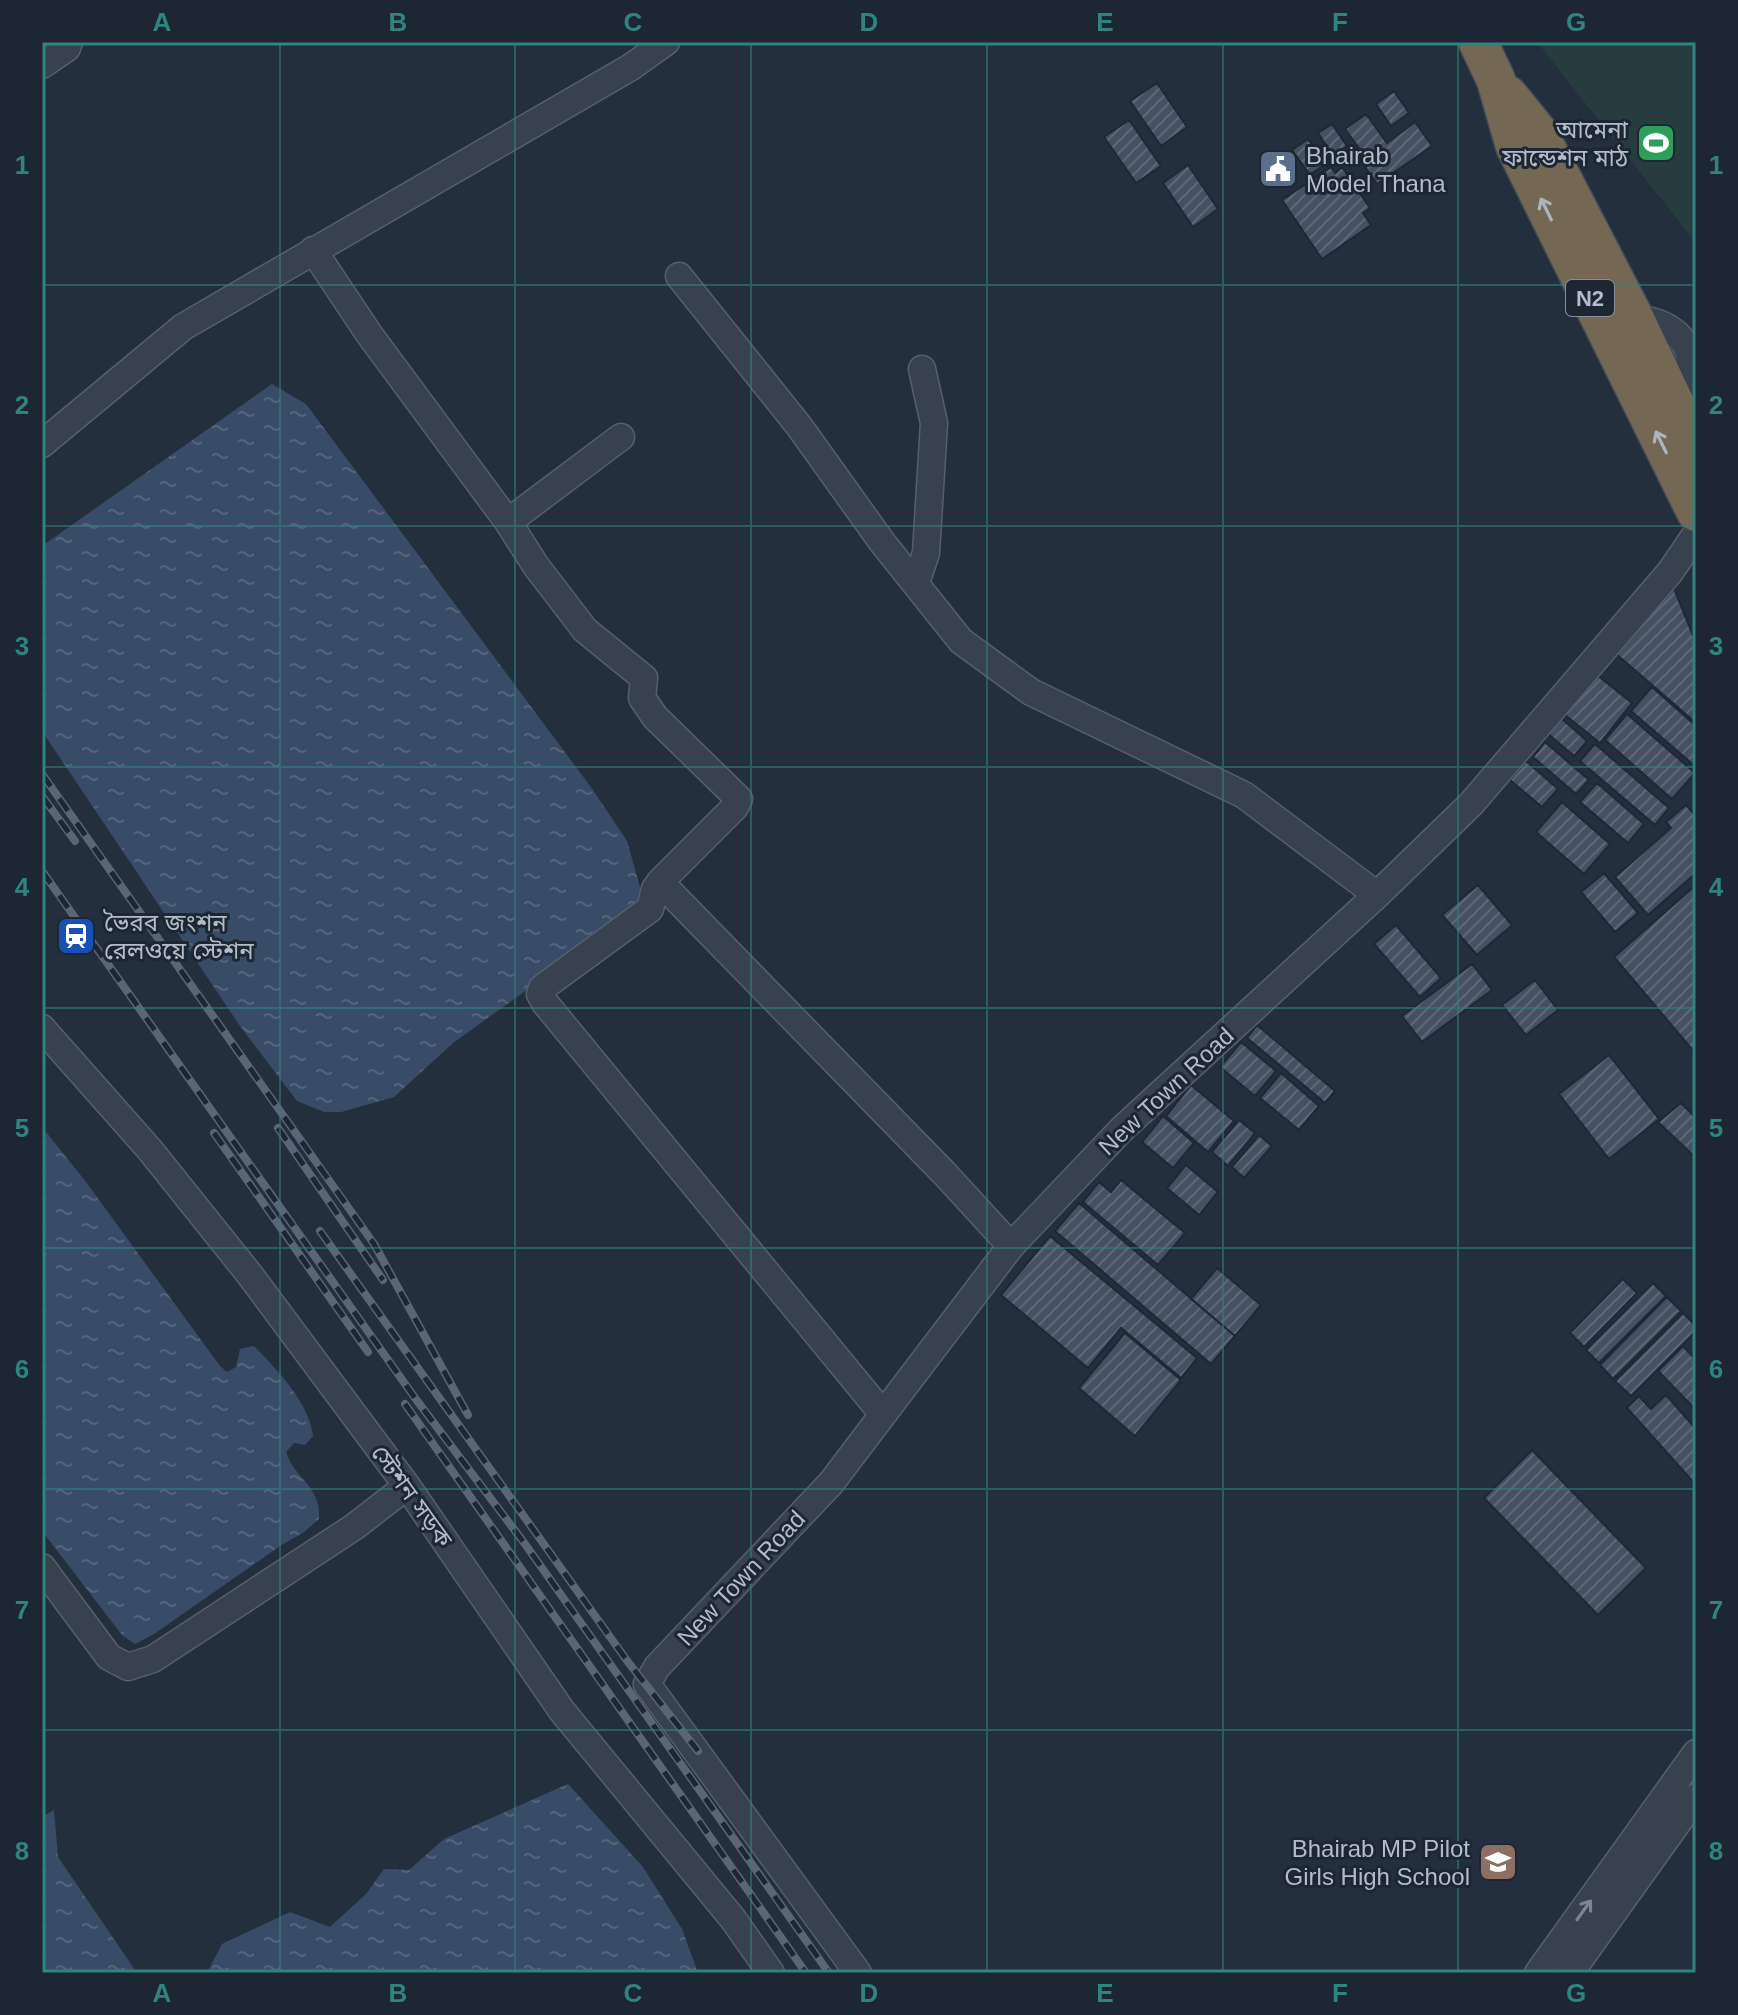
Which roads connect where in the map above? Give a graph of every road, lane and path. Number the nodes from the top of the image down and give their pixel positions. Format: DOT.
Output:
graph roads {
  1 [pos="69,42"];
  2 [pos="666,42"];
  3 [pos="1478,42"];
  4 [pos="42,65"];
  5 [pos="313,250"];
  6 [pos="679,276"];
  7 [pos="1621,325"];
  8 [pos="922,369"];
  9 [pos="621,437"];
  10 [pos="42,444"];
  11 [pos="1696,448"];
  12 [pos="1696,512"];
  13 [pos="508,522"];
  14 [pos="1696,534"];
  15 [pos="916,583"];
  16 [pos="660,882"];
  17 [pos="1377,895"];
  18 [pos="42,1028"];
  19 [pos="1011,1246"];
  20 [pos="882,1413"];
  21 [pos="407,1486"];
  22 [pos="42,1567"];
  23 [pos="1696,1753"];
  24 [pos="1696,1797"];
  25 [pos="771,1973"];
  26 [pos="858,1973"];
  27 [pos="1538,1973"];
  28 [pos="1570,1973"];
  1 -- 4 [label="street"];
  2 -- 5 [label="street"];
  3 -- 7 [label="highway, N2"];
  5 -- 10 [label="street"];
  5 -- 13 [label="street"];
  6 -- 15 [label="street"];
  7 -- 11 [label="highway, N2"];
  12 -- 7 [label="highway, N2, one-way"];
  8 -- 15 [label="street"];
  9 -- 13 [label="street"];
  13 -- 16 [label="street"];
  14 -- 17 [label="street, New Town Road"];
  15 -- 17 [label="street"];
  16 -- 19 [label="street"];
  16 -- 20 [label="street"];
  17 -- 19 [label="street, New Town Road"];
  18 -- 21 [label="street, স্টেশন সড়ক"];
  19 -- 20 [label="street, New Town Road"];
  20 -- 26 [label="street, New Town Road"];
  21 -- 22 [label="street"];
  21 -- 25 [label="street, স্টেশন সড়ক"];
  27 -- 23 [label="street, one-way"];
  24 -- 28 [label="street"];
}
